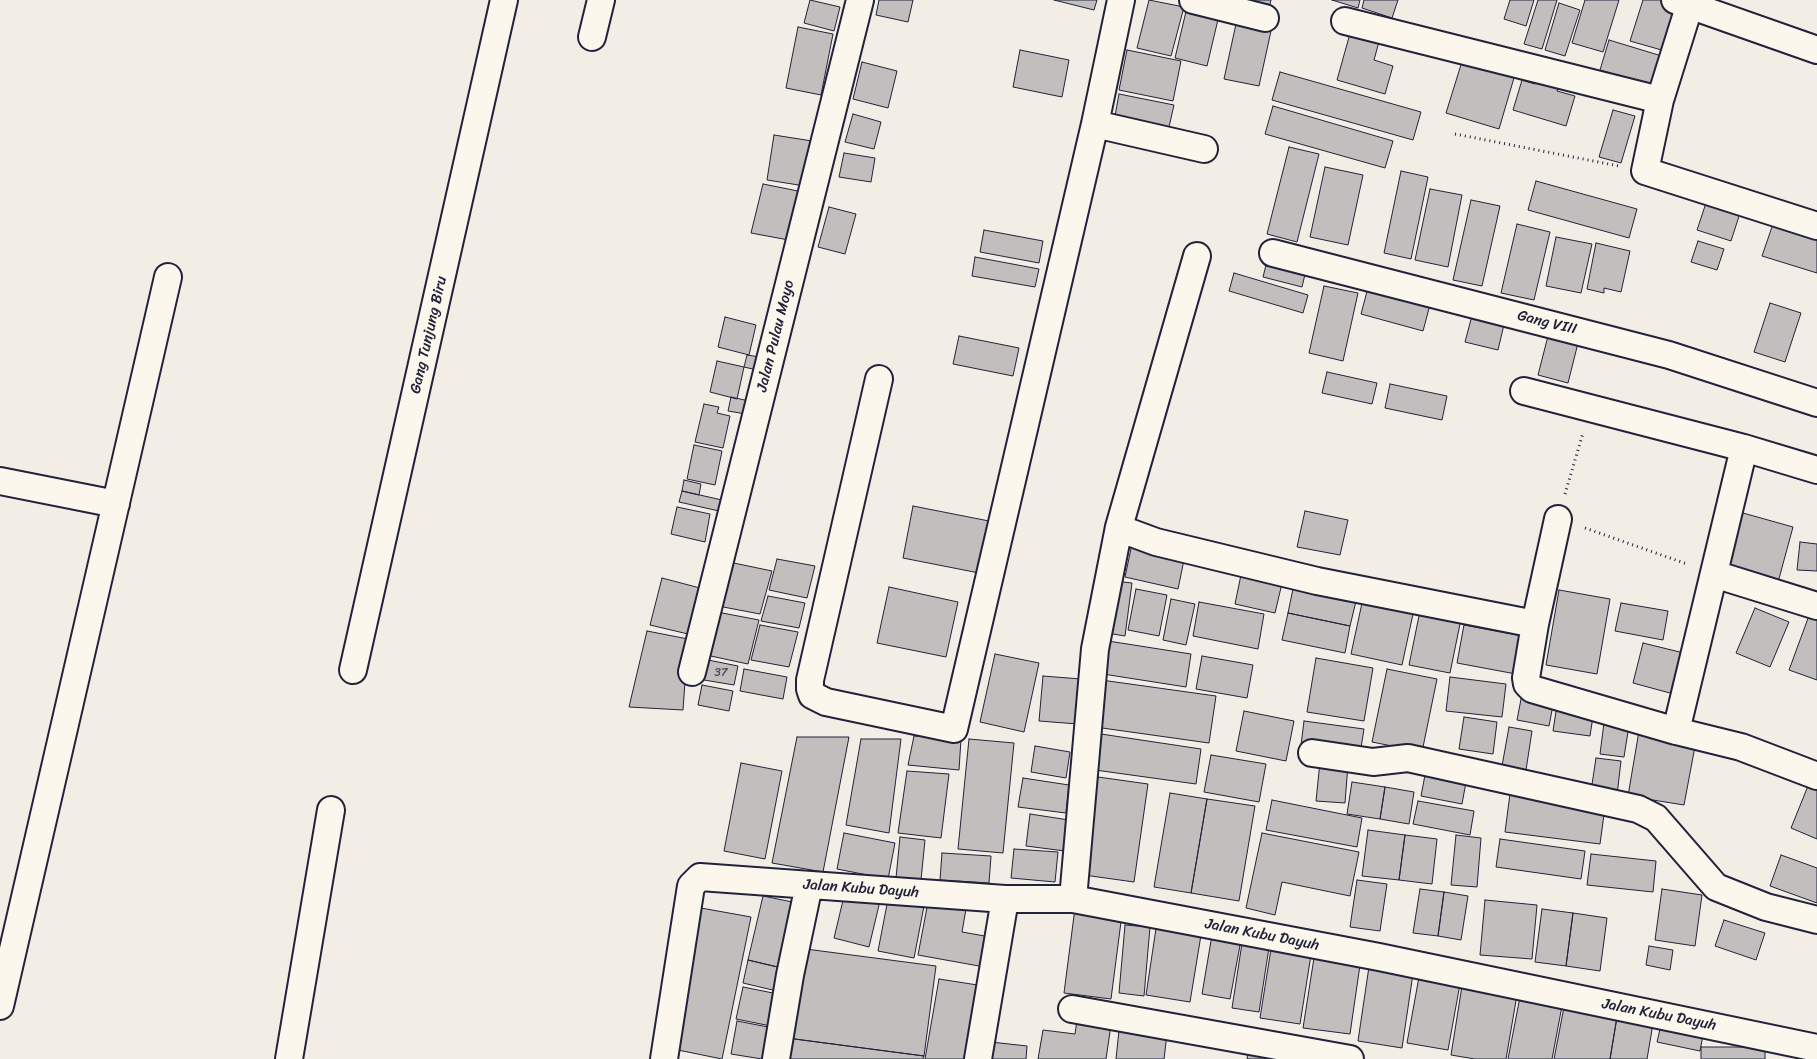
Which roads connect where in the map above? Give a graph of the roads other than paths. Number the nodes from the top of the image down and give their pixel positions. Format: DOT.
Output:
graph roads {
  1 [pos="504,0"];
  2 [pos="601,0"];
  3 [pos="860,0"];
  4 [pos="1120,0"];
  5 [pos="1193,0"];
  6 [pos="1683,2"];
  7 [pos="1265,18"];
  8 [pos="1345,21"];
  9 [pos="592,37"];
  10 [pos="1817,50"];
  11 [pos="1660,100"];
  12 [pos="1095,124"];
  13 [pos="1204,149"];
  14 [pos="1817,226"];
  15 [pos="1273,253"];
  16 [pos="1197,256"];
  17 [pos="168,277"];
  18 [pos="880,379"];
  19 [pos="1524,391"];
  20 [pos="1817,403"];
  21 [pos="1744,448"];
  22 [pos="1817,470"];
  23 [pos="0,481"];
  24 [pos="116,504"];
  25 [pos="1558,519"];
  26 [pos="1129,532"];
  27 [pos="1714,574"];
  28 [pos="1817,606"];
  29 [pos="1535,624"];
  30 [pos="353,670"];
  31 [pos="692,672"];
  32 [pos="1676,731"];
  33 [pos="1312,753"];
  34 [pos="1817,776"];
  35 [pos="331,810"];
  36 [pos="809,885"];
  37 [pos="1005,900"];
  38 [pos="1073,900"];
  39 [pos="1817,920"];
  40 [pos="0,1006"];
  41 [pos="1072,1009"];
  42 [pos="1817,1048"];
  43 [pos="289,1059"];
  44 [pos="664,1059"];
  45 [pos="776,1059"];
  46 [pos="978,1059"];
  47 [pos="1350,1059"];
  1 -- 30 [label="street, Gang Tunjung Biru"];
  2 -- 9 [label="street"];
  3 -- 31 [label="street, Jalan Pulau Moyo"];
  4 -- 12 [label="street"];
  5 -- 7 [label="street"];
  6 -- 10 [label="street"];
  6 -- 11 [label="street"];
  8 -- 11 [label="street"];
  11 -- 14 [label="street"];
  12 -- 13 [label="street"];
  12 -- 18 [label="street"];
  15 -- 20 [label="street, Gang VIII"];
  16 -- 38 [label="street"];
  17 -- 24 [label="street"];
  19 -- 21 [label="street"];
  21 -- 22 [label="street"];
  21 -- 27 [label="street"];
  23 -- 24 [label="street"];
  24 -- 40 [label="street"];
  25 -- 29 [label="street"];
  26 -- 29 [label="street"];
  27 -- 28 [label="street"];
  27 -- 32 [label="street"];
  29 -- 32 [label="street"];
  32 -- 34 [label="street"];
  33 -- 39 [label="street"];
  35 -- 43 [label="street"];
  36 -- 37 [label="street, Jalan Kubu Dayuh"];
  36 -- 44 [label="street, Jalan Kubu Dayuh"];
  36 -- 45 [label="street"];
  37 -- 38 [label="street, Jalan Kubu Dayuh"];
  37 -- 46 [label="street"];
  38 -- 42 [label="street, Jalan Kubu Dayuh"];
  41 -- 47 [label="street"];
}
